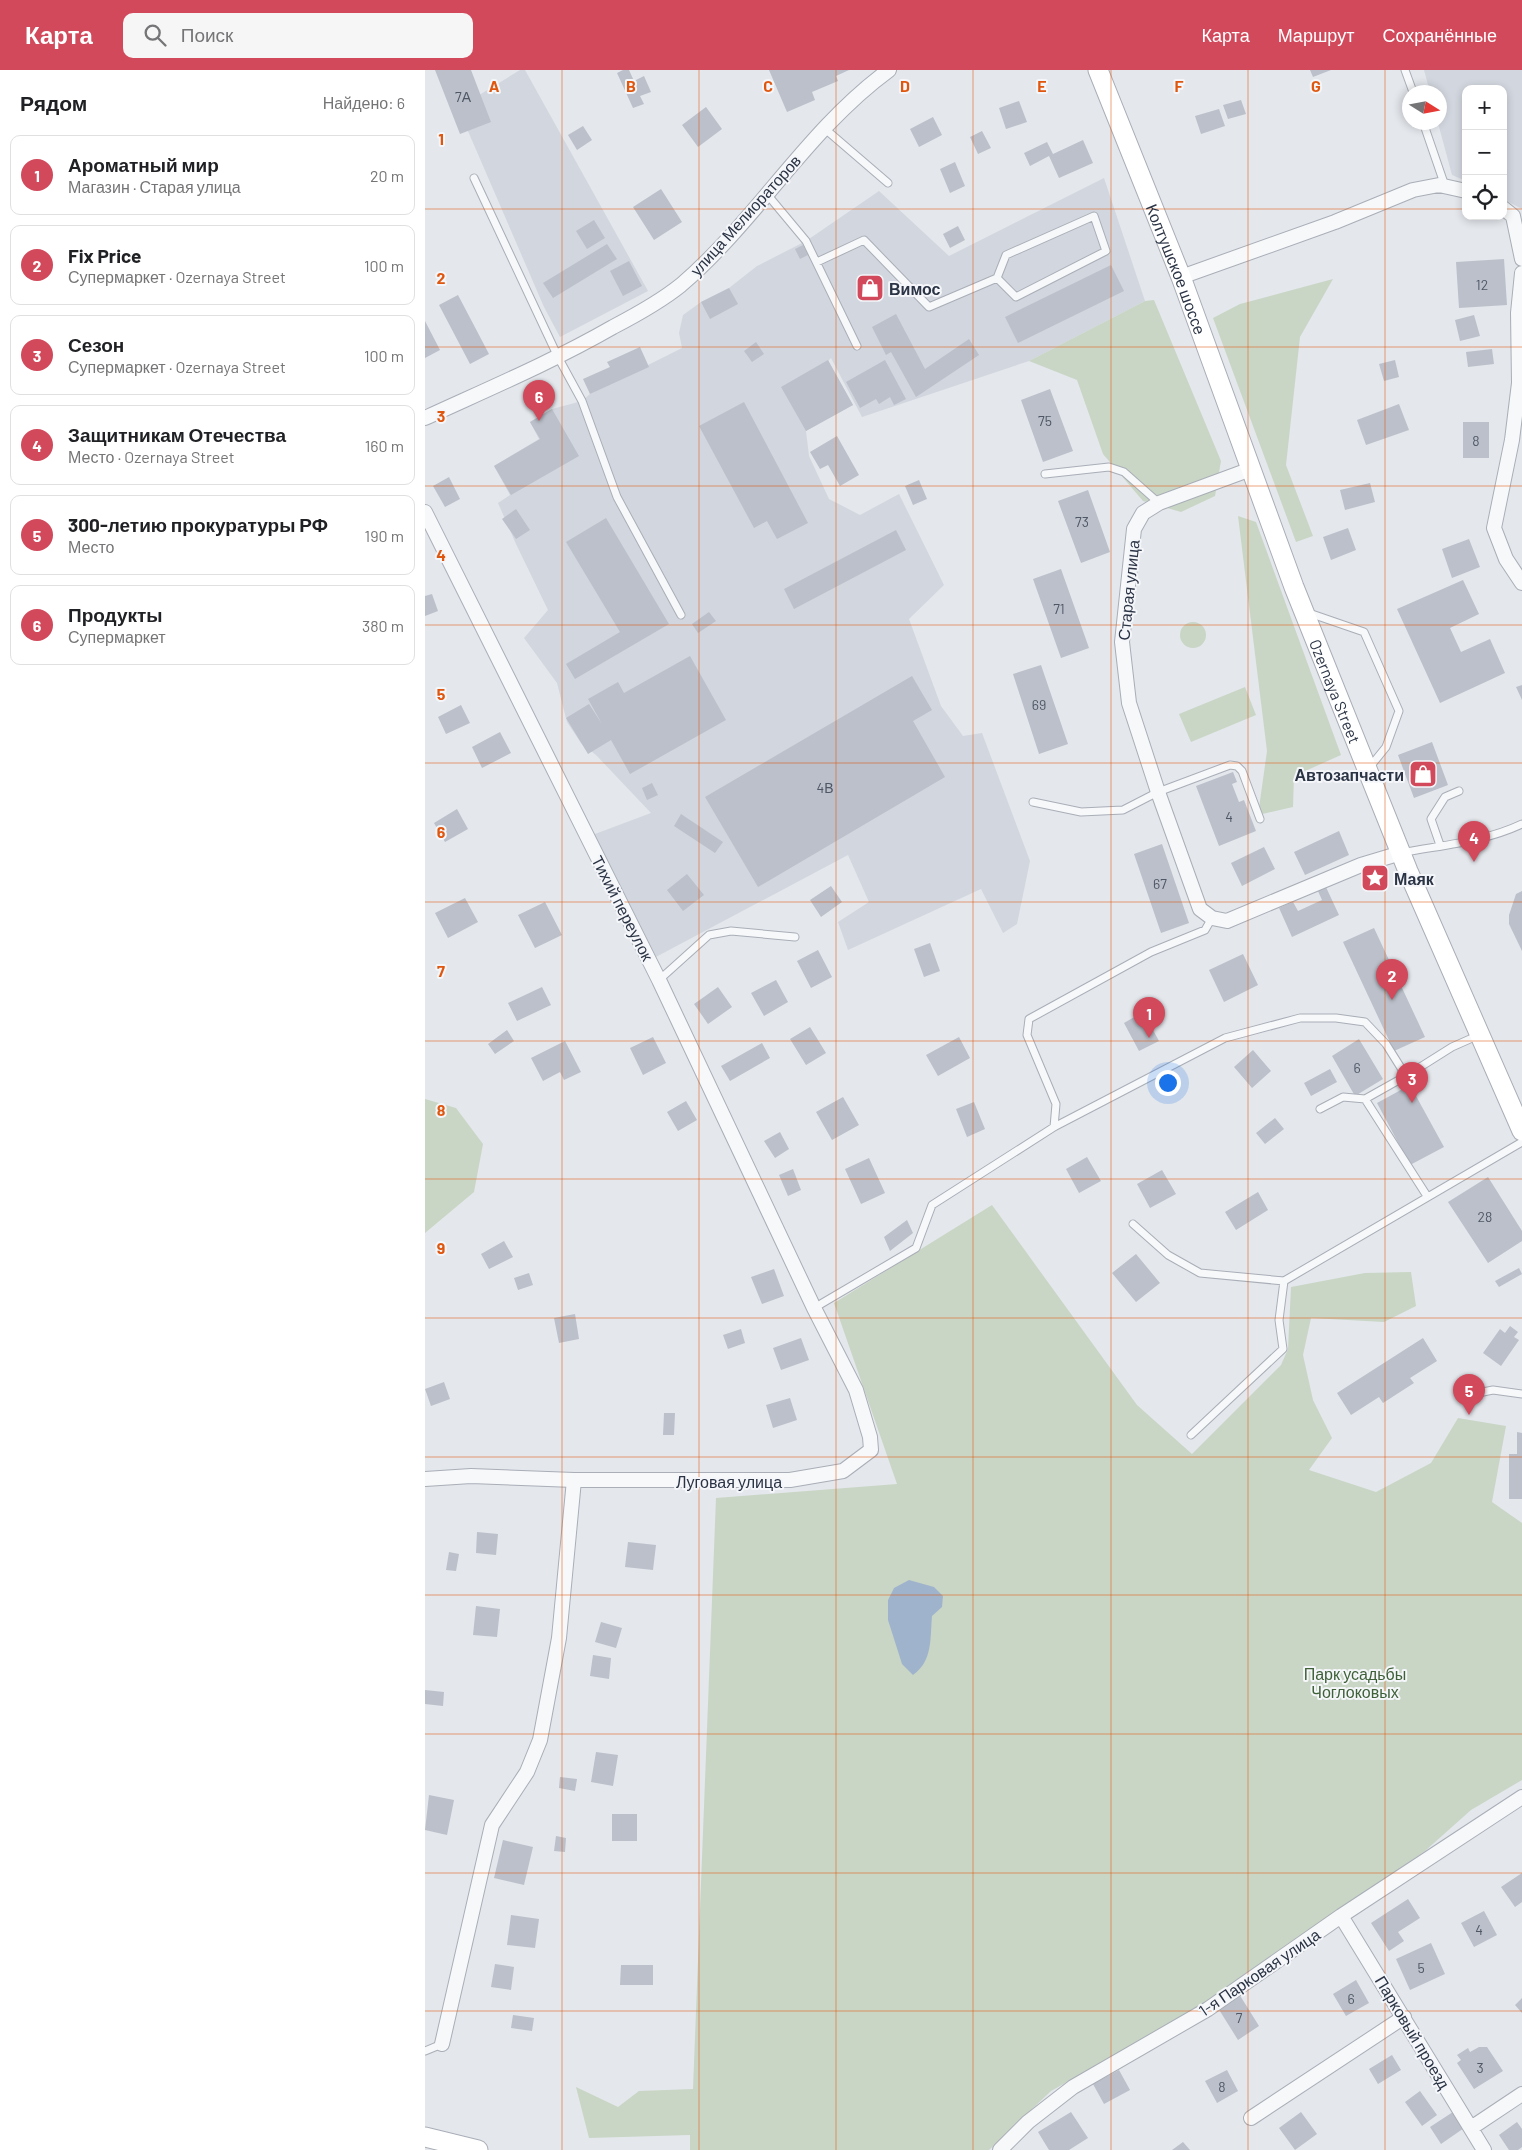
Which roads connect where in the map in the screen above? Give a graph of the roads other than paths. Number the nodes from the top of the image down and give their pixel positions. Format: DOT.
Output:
graph roads {
  1 [pos="889,70"];
  2 [pos="1098,70"];
  3 [pos="1405,70"];
  4 [pos="1410,85"];
  5 [pos="823,128"];
  6 [pos="1426,130"];
  7 [pos="473,178"];
  8 [pos="888,183"];
  9 [pos="1445,186"];
  10 [pos="1462,190"];
  11 [pos="766,193"];
  12 [pos="1507,211"];
  13 [pos="1522,259"];
  14 [pos="817,262"];
  15 [pos="1522,272"];
  16 [pos="1181,277"];
  17 [pos="997,278"];
  18 [pos="857,346"];
  19 [pos="558,357"];
  20 [pos="425,418"];
  21 [pos="1251,469"];
  22 [pos="1045,474"];
  23 [pos="1159,503"];
  24 [pos="425,512"];
  25 [pos="1522,583"];
  26 [pos="1304,611"];
  27 [pos="681,615"];
  28 [pos="1367,770"];
  29 [pos="1459,791"];
  30 [pos="1158,792"];
  31 [pos="1033,802"];
  32 [pos="1260,819"];
  33 [pos="1522,824"];
  34 [pos="1439,845"];
  35 [pos="1401,853"];
  36 [pos="1212,918"];
  37 [pos="795,937"];
  38 [pos="659,980"];
  39 [pos="1480,1035"];
  40 [pos="1406,1076"];
  41 [pos="1365,1099"];
  42 [pos="1320,1110"];
  43 [pos="1054,1128"];
  44 [pos="1522,1131"];
  45 [pos="1522,1142"];
  46 [pos="1427,1196"];
  47 [pos="1133,1224"];
  48 [pos="1284,1282"];
  49 [pos="814,1308"];
  50 [pos="1478,1392"];
  51 [pos="1522,1394"];
  52 [pos="1191,1435"];
  53 [pos="425,1479"];
  54 [pos="574,1480"];
  55 [pos="1522,1798"];
  56 [pos="1341,1916"];
  57 [pos="1405,2017"];
  58 [pos="443,2044"];
  59 [pos="425,2051"];
  60 [pos="1522,2094"];
  61 [pos="1251,2118"];
  62 [pos="1471,2128"];
  63 [pos="425,2137"];
  64 [pos="478,2150"];
  65 [pos="1001,2150"];
  66 [pos="1484,2150"];
  1 -- 5 [label="street, улица Мелиораторов"];
  2 -- 16 [label="main road, Колтушское шоссе"];
  3 -- 4 [label="lane"];
  5 -- 8 [label="lane"];
  5 -- 11 [label="street, улица Мелиораторов"];
  6 -- 9 [label="lane"];
  7 -- 19 [label="lane"];
  9 -- 10 [label="street"];
  9 -- 16 [label="street"];
  11 -- 14 [label="lane"];
  11 -- 19 [label="street, улица Мелиораторов"];
  12 -- 13 [label="street"];
  14 -- 17 [label="lane"];
  14 -- 18 [label="lane"];
  15 -- 25 [label="street"];
  16 -- 21 [label="main road, Колтушское шоссе"];
  17 -- 17 [label="lane"];
  19 -- 20 [label="street, улица Мелиораторов"];
  19 -- 27 [label="lane"];
  21 -- 23 [label="street, Старая улица"];
  21 -- 26 [label="main road, Ozernaya Street"];
  22 -- 23 [label="lane"];
  23 -- 30 [label="street, Старая улица"];
  24 -- 38 [label="street, Тихий переулок"];
  26 -- 28 [label="main road, Ozernaya Street"];
  26 -- 28 [label="lane"];
  28 -- 35 [label="main road, Ozernaya Street"];
  29 -- 34 [label="lane"];
  30 -- 31 [label="lane"];
  30 -- 32 [label="lane"];
  30 -- 36 [label="street, Старая улица"];
  33 -- 34 [label="lane"];
  34 -- 35 [label="lane"];
  35 -- 36 [label="street"];
  35 -- 39 [label="main road, Ozernaya Street"];
  36 -- 43 [label="lane"];
  37 -- 38 [label="lane"];
  38 -- 49 [label="street, Тихий переулок"];
  39 -- 40 [label="lane"];
  39 -- 44 [label="main road, Ozernaya Street"];
  40 -- 41 [label="lane"];
  40 -- 43 [label="lane"];
  41 -- 42 [label="lane"];
  41 -- 46 [label="lane"];
  43 -- 49 [label="lane"];
  45 -- 46 [label="lane"];
  46 -- 48 [label="lane"];
  47 -- 48 [label="lane"];
  48 -- 52 [label="lane"];
  49 -- 54 [label="street, Луговая улица"];
  50 -- 51 [label="lane"];
  53 -- 54 [label="street, Луговая улица"];
  54 -- 58 [label="street"];
  55 -- 56 [label="street, 1-я Парковая улица"];
  56 -- 57 [label="street, Парковый проезд"];
  56 -- 65 [label="street, 1-я Парковая улица"];
  57 -- 61 [label="street"];
  57 -- 62 [label="street, Парковый проезд"];
  58 -- 59 [label="lane"];
  60 -- 62 [label="street"];
  62 -- 66 [label="street, Парковый проезд"];
  63 -- 64 [label="main road"];
}
